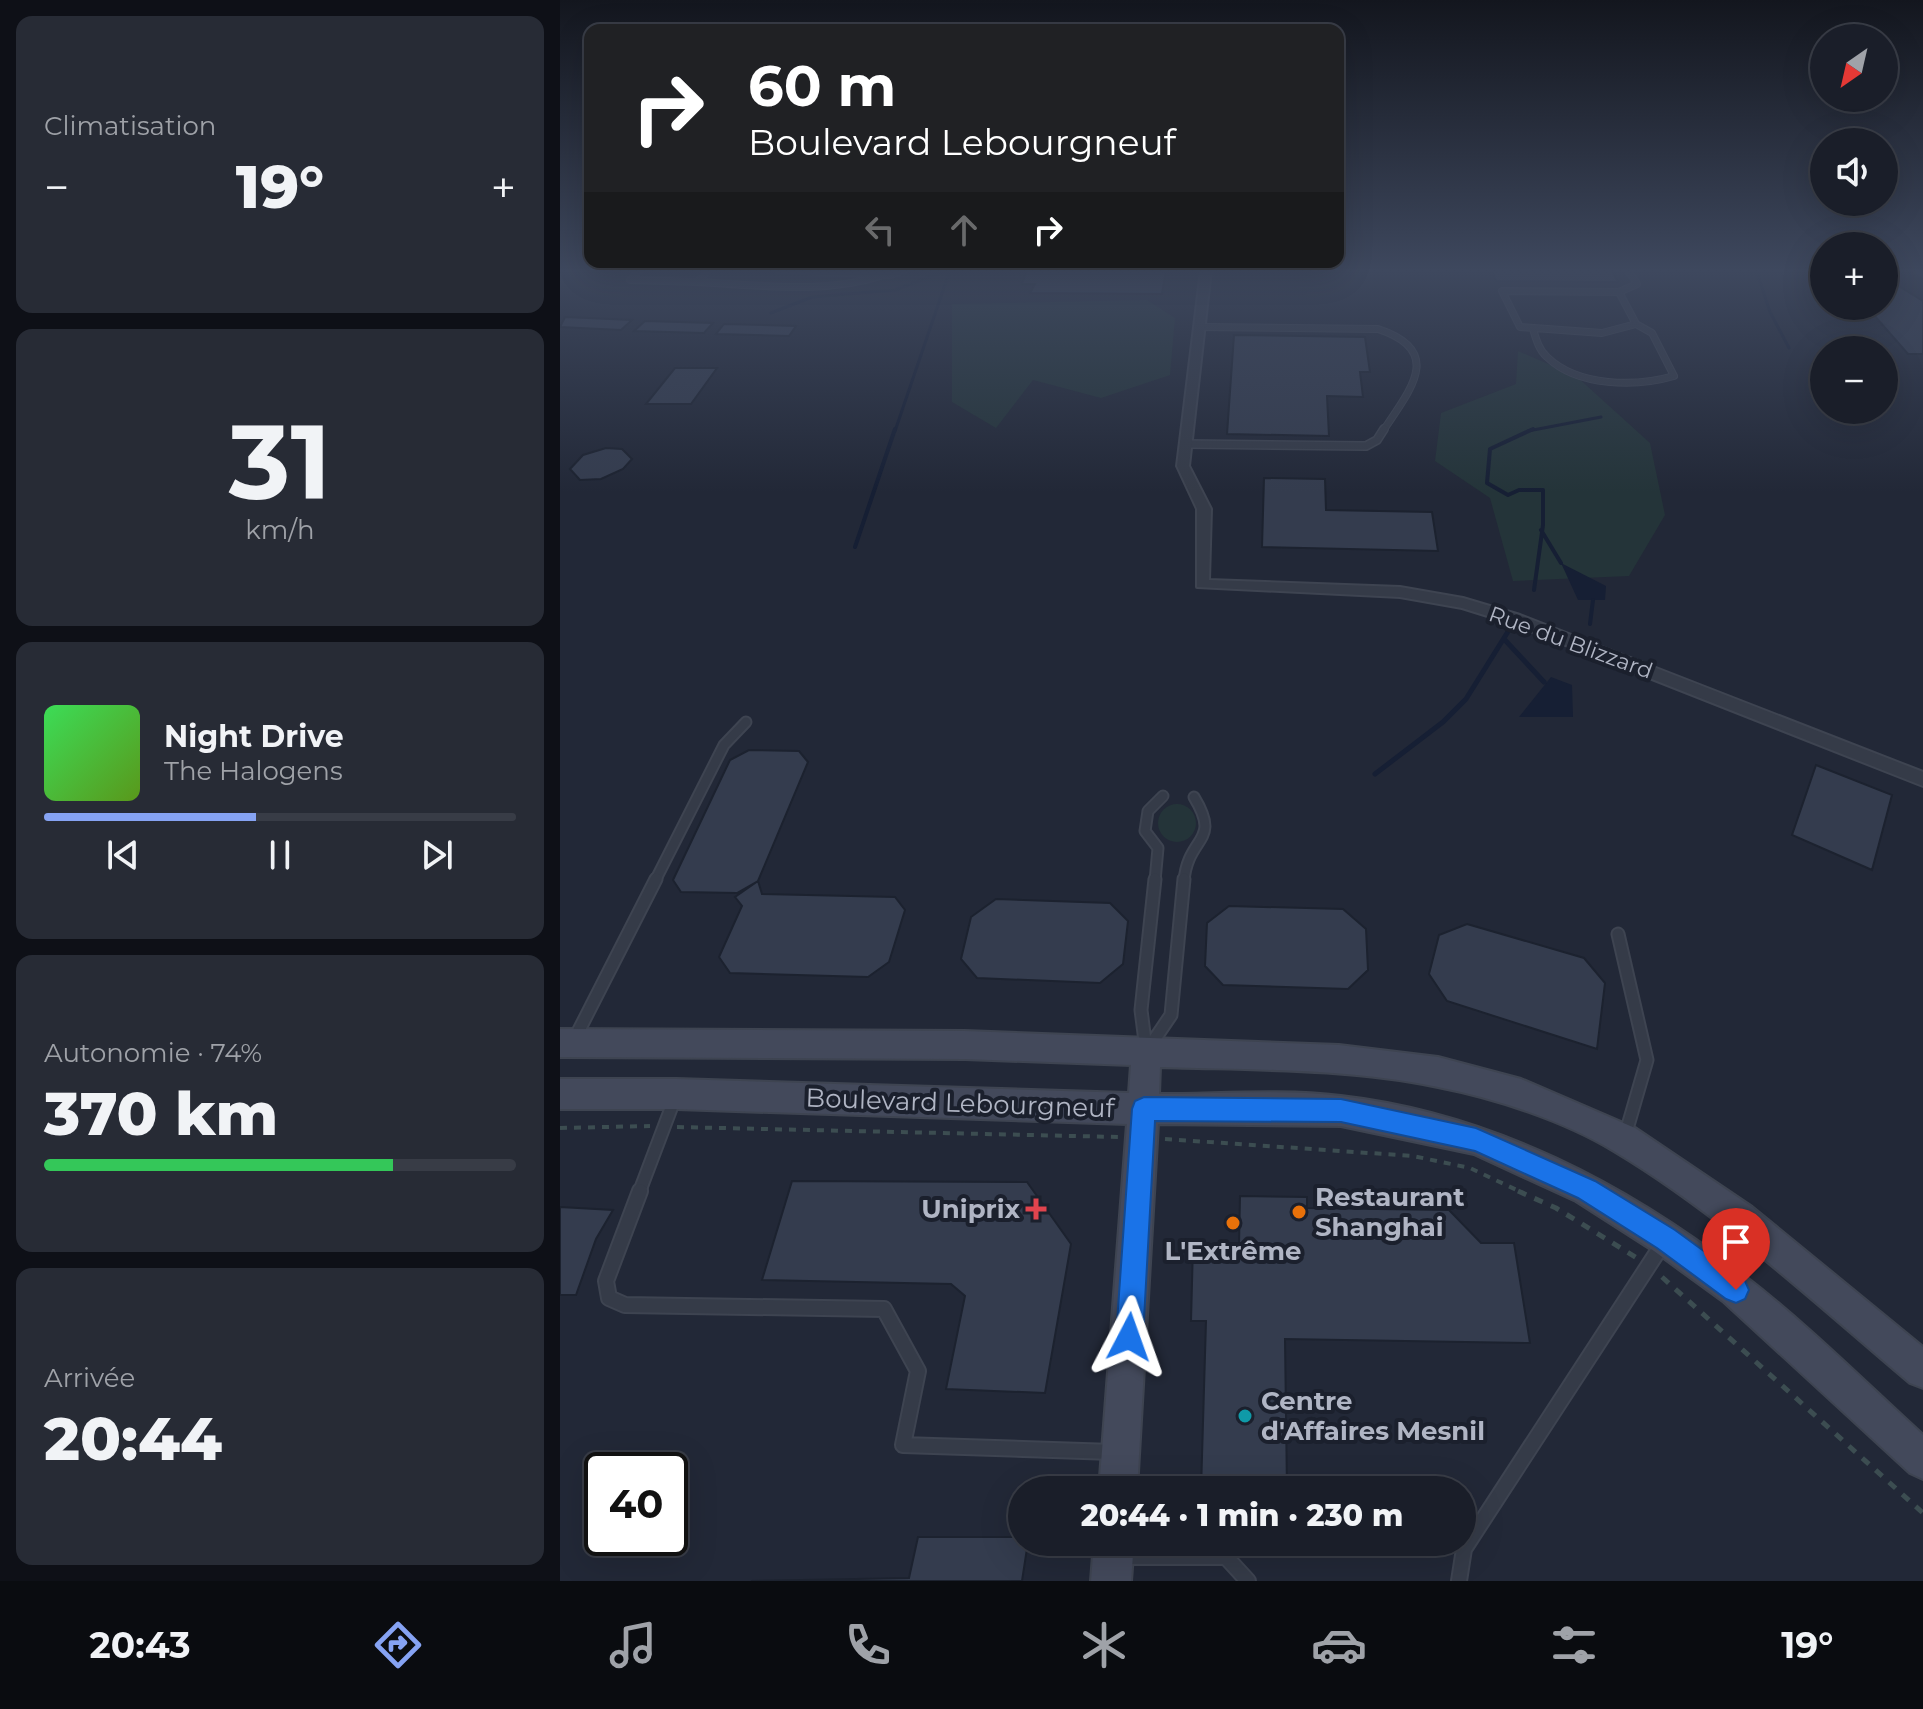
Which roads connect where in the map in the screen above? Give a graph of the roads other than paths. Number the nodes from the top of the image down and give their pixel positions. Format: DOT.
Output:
graph roads {
  1 [pos="1197,344"];
  2 [pos="1415,344"];
  3 [pos="1539,344"];
  4 [pos="1658,344"];
  5 [pos="1186,444"];
  6 [pos="746,722"];
  7 [pos="1923,779"];
  8 [pos="1163,796"];
  9 [pos="1194,797"];
  10 [pos="1618,934"];
  11 [pos="566,1043"];
  12 [pos="1146,1052"];
  13 [pos="560,1094"];
  14 [pos="677,1094"];
  15 [pos="1144,1109"];
  16 [pos="1624,1139"];
  17 [pos="1657,1252"];
  18 [pos="1923,1370"];
  19 [pos="1121,1452"];
  20 [pos="1923,1460"];
  21 [pos="1119,1476"];
  22 [pos="1113,1560"];
  23 [pos="1248,1581"];
  24 [pos="1459,1581"];
  1 -- 5 [label="street"];
  2 -- 5 [label="lane"];
  3 -- 4 [label="lane"];
  5 -- 7 [label="street, Rue du Blizzard"];
  6 -- 11 [label="lane"];
  8 -- 12 [label="lane"];
  9 -- 12 [label="lane"];
  10 -- 16 [label="lane"];
  11 -- 12 [label="main road"];
  12 -- 15 [label="main road"];
  12 -- 16 [label="main road"];
  13 -- 14 [label="main road, Boulevard Lebourgneuf"];
  14 -- 15 [label="main road, Boulevard Lebourgneuf"];
  14 -- 19 [label="lane"];
  15 -- 17 [label="main road, Boulevard Lebourgneuf"];
  15 -- 19 [label="main road"];
  16 -- 18 [label="main road"];
  17 -- 20 [label="main road, Boulevard Lebourgneuf"];
  17 -- 24 [label="lane"];
  19 -- 21 [label="main road"];
  22 -- 23 [label="lane"];
}
